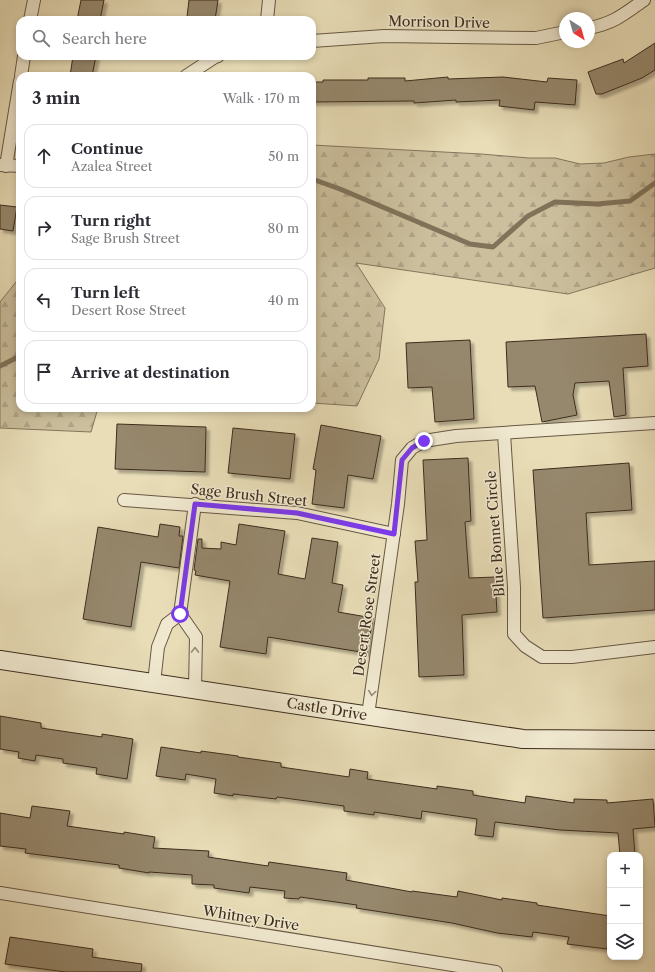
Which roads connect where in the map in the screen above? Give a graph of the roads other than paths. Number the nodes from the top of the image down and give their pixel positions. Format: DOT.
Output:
graph roads {
  1 [pos="34,0"];
  2 [pos="269,0"];
  3 [pos="644,0"];
  4 [pos="31,16"];
  5 [pos="267,16"];
  6 [pos="595,27"];
  7 [pos="559,33"];
  8 [pos="316,41"];
  9 [pos="23,60"];
  10 [pos="210,60"];
  11 [pos="22,72"];
  12 [pos="192,72"];
  13 [pos="16,101"];
  14 [pos="3,165"];
  15 [pos="16,166"];
  16 [pos="655,423"];
  17 [pos="504,434"];
  18 [pos="124,500"];
  19 [pos="195,504"];
  20 [pos="394,534"];
  21 [pos="180,614"];
  22 [pos="655,647"];
  23 [pos="0,660"];
  24 [pos="154,683"];
  25 [pos="195,689"];
  26 [pos="368,715"];
  27 [pos="655,740"];
  28 [pos="0,893"];
  29 [pos="496,972"];
  1 -- 4 [label="street"];
  2 -- 5 [label="street"];
  3 -- 6 [label="street"];
  7 -- 8 [label="street, Morrison Drive"];
  9 -- 11 [label="street"];
  10 -- 12 [label="street"];
  13 -- 14 [label="street"];
  14 -- 15 [label="street"];
  16 -- 17 [label="street"];
  17 -- 20 [label="street, Desert Rose Street"];
  17 -- 22 [label="street, Blue Bonnet Circle"];
  18 -- 19 [label="street, Sage Brush Street"];
  19 -- 20 [label="street, Sage Brush Street"];
  19 -- 21 [label="street"];
  20 -- 26 [label="street, Desert Rose Street, one-way"];
  21 -- 24 [label="street"];
  25 -- 21 [label="street, one-way"];
  23 -- 24 [label="main road, Castle Drive"];
  24 -- 25 [label="main road, Castle Drive"];
  25 -- 26 [label="main road, Castle Drive"];
  26 -- 27 [label="main road, Castle Drive"];
  28 -- 29 [label="street, Whitney Drive"];
}
